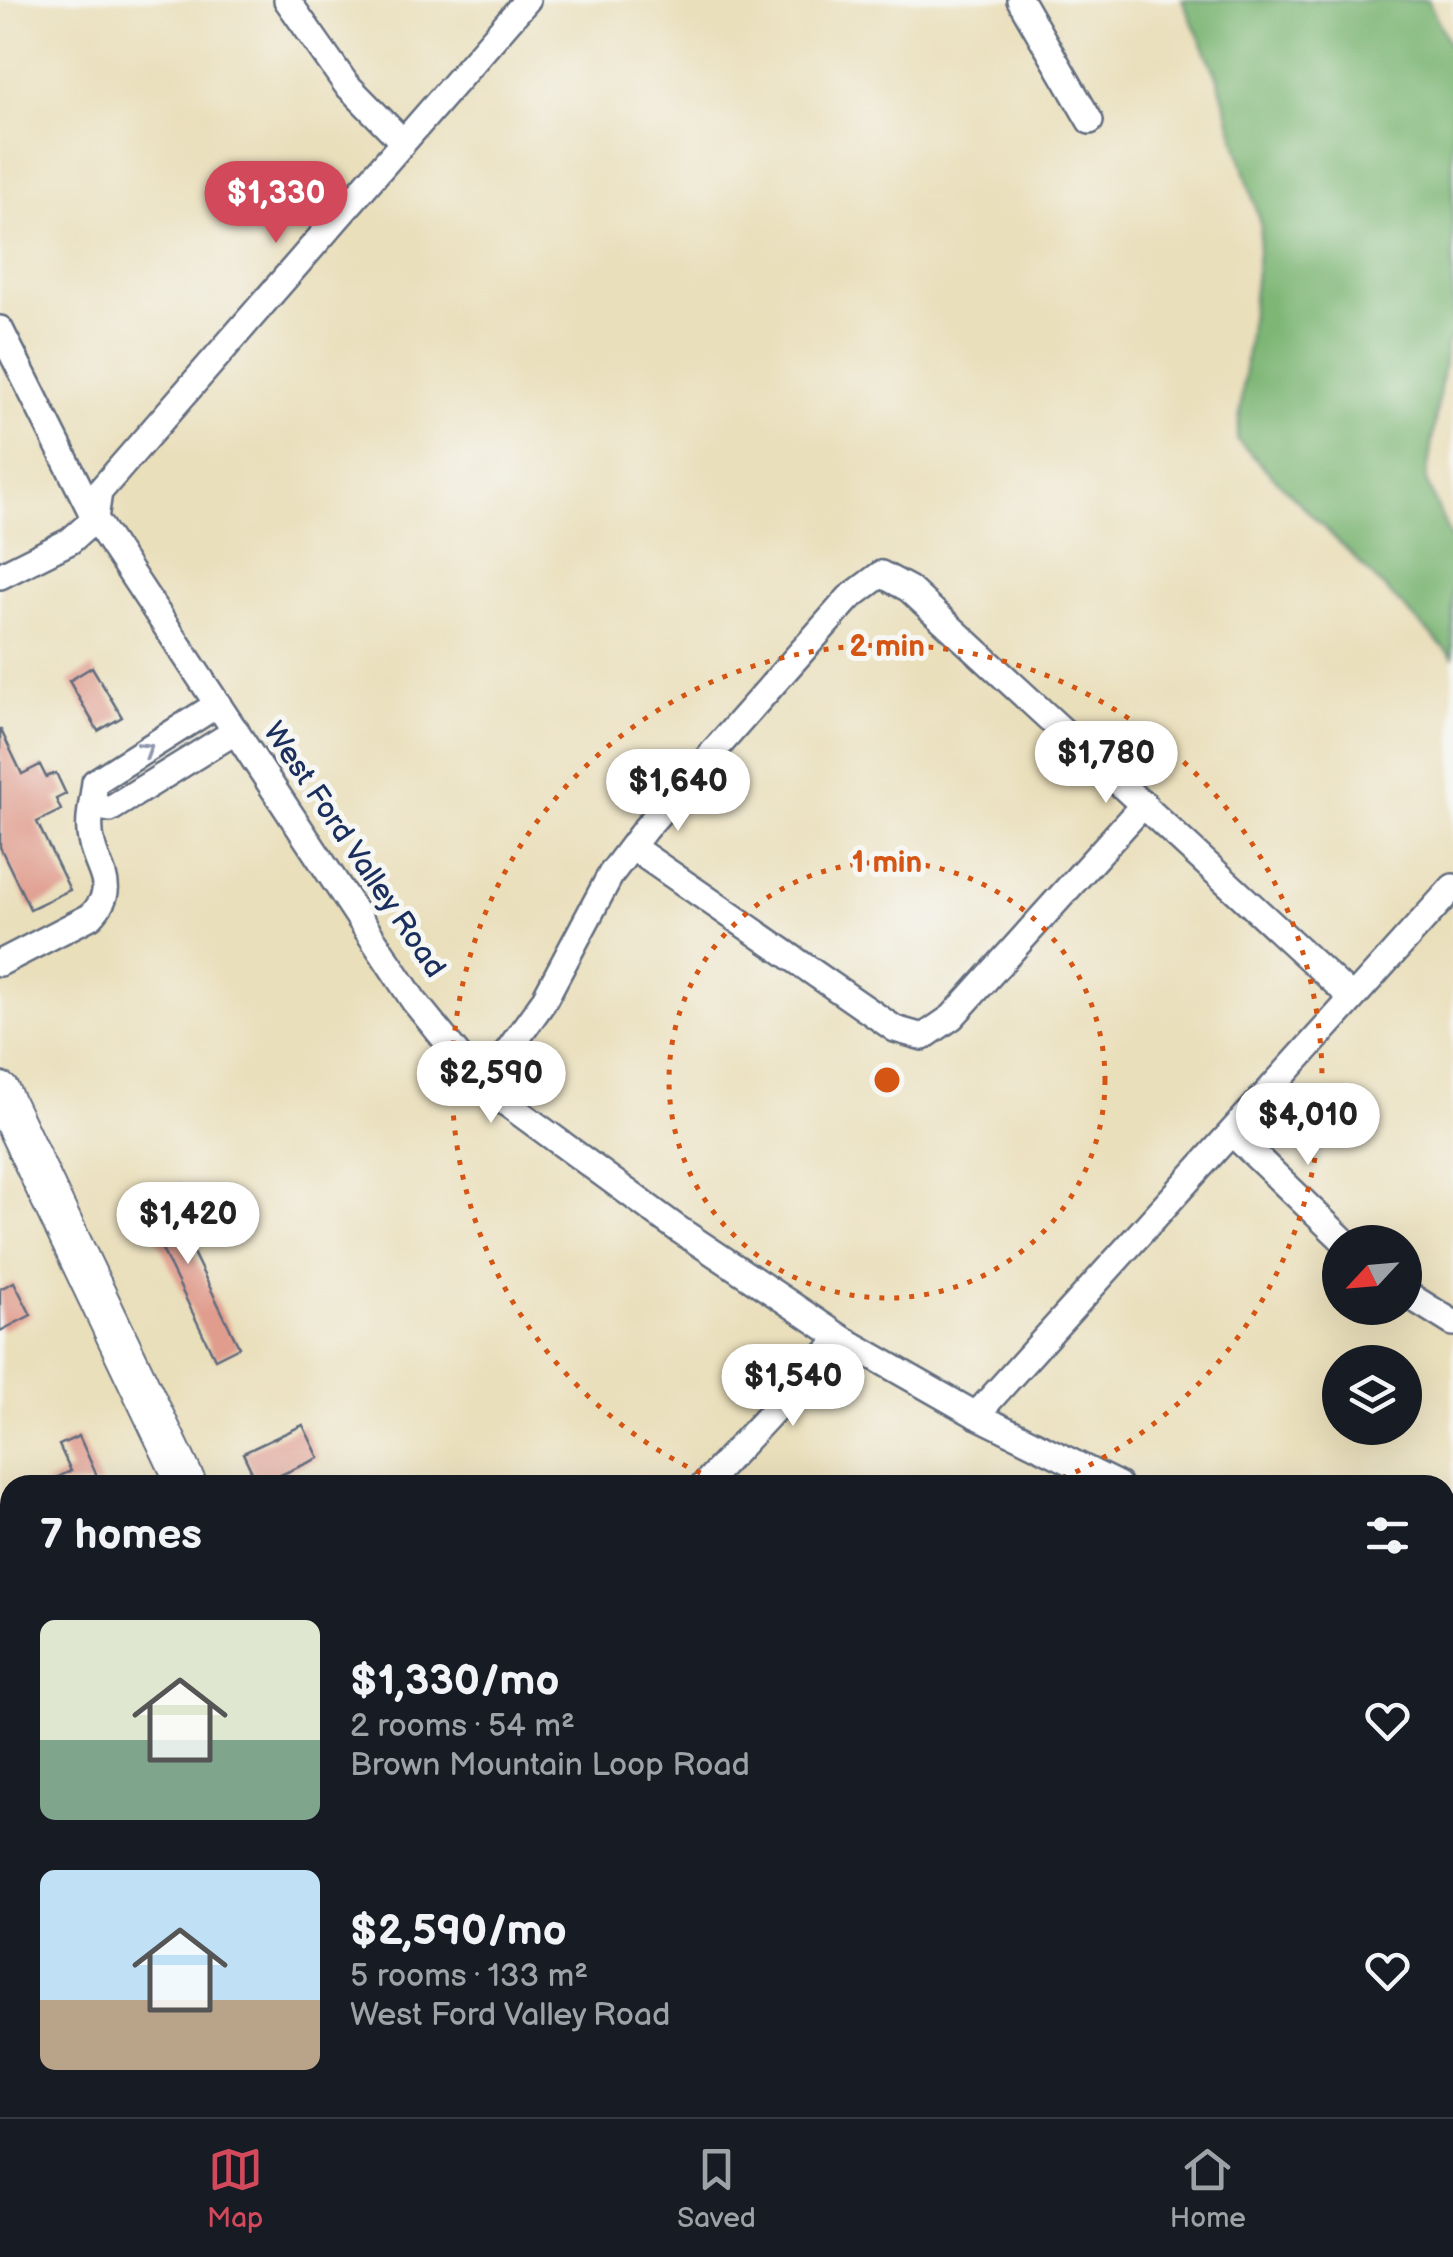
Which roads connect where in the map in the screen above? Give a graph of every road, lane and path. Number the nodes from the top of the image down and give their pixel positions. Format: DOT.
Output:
graph roads {
  1 [pos="287,0"];
  2 [pos="528,0"];
  3 [pos="1020,0"];
  4 [pos="1090,121"];
  5 [pos="403,142"];
  6 [pos="0,329"];
  7 [pos="95,518"];
  8 [pos="0,576"];
  9 [pos="218,704"];
  10 [pos="236,731"];
  11 [pos="1144,804"];
  12 [pos="92,806"];
  13 [pos="632,848"];
  14 [pos="1453,886"];
  15 [pos="0,962"];
  16 [pos="1352,998"];
  17 [pos="483,1086"];
  18 [pos="0,1092"];
  19 [pos="1232,1133"];
  20 [pos="1327,1225"];
  21 [pos="1422,1304"];
  22 [pos="1453,1322"];
  23 [pos="841,1338"];
  24 [pos="976,1415"];
  25 [pos="182,1475"];
  26 [pos="713,1475"];
  27 [pos="1076,1475"];
  1 -- 5 [label="street"];
  2 -- 5 [label="street"];
  3 -- 4 [label="street"];
  5 -- 7 [label="street"];
  6 -- 7 [label="street, West Ford Valley Road"];
  7 -- 8 [label="street"];
  7 -- 9 [label="street, West Ford Valley Road"];
  9 -- 10 [label="street, West Ford Valley Road"];
  12 -- 9 [label="street, one-way"];
  10 -- 12 [label="street"];
  10 -- 17 [label="street, West Ford Valley Road"];
  11 -- 13 [label="street"];
  11 -- 13 [label="street"];
  11 -- 16 [label="street"];
  12 -- 15 [label="street"];
  13 -- 17 [label="street"];
  14 -- 16 [label="street"];
  16 -- 19 [label="street"];
  17 -- 23 [label="street, West Ford Valley Road"];
  18 -- 25 [label="highway"];
  19 -- 20 [label="street"];
  19 -- 24 [label="street"];
  21 -- 22 [label="street"];
  23 -- 24 [label="street, West Ford Valley Road"];
  23 -- 26 [label="street"];
  24 -- 27 [label="street, West Ford Valley Road"];
}
